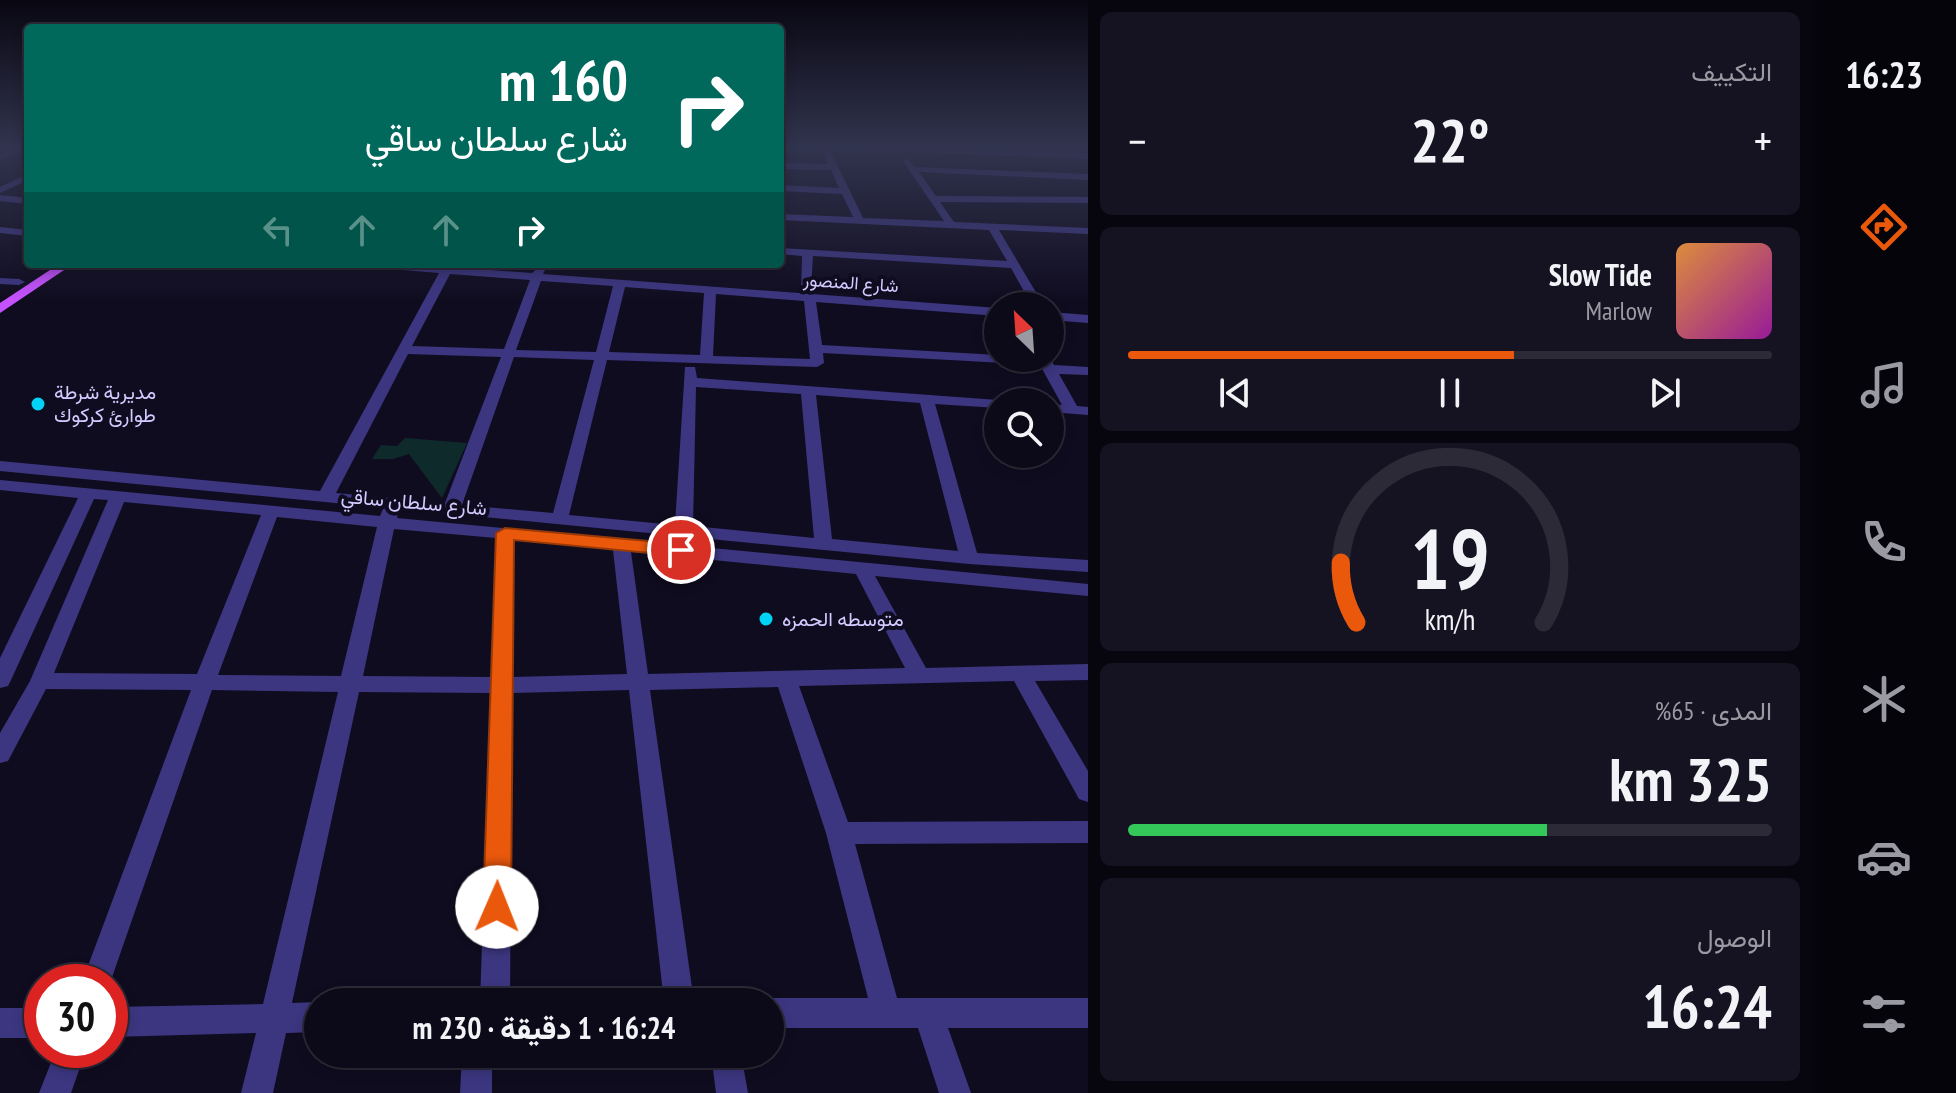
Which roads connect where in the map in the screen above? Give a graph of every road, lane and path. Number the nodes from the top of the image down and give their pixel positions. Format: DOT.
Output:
graph roads {
  1 [pos="849,199"];
  2 [pos="932,199"];
  3 [pos="1031,200"];
  4 [pos="1088,200"];
  5 [pos="1041,211"];
  6 [pos="784,219"];
  7 [pos="859,220"];
  8 [pos="1050,220"];
  9 [pos="951,225"];
  10 [pos="992,226"];
  11 [pos="1059,229"];
  12 [pos="0,230"];
  13 [pos="24,231"];
  14 [pos="1088,231"];
  15 [pos="831,237"];
  16 [pos="784,251"];
  17 [pos="808,253"];
  18 [pos="1015,265"];
  19 [pos="40,268"];
  20 [pos="61,268"];
  21 [pos="406,268"];
  22 [pos="494,268"];
  23 [pos="573,268"];
  24 [pos="445,272"];
  25 [pos="537,275"];
  26 [pos="0,281"];
  27 [pos="19,282"];
  28 [pos="619,286"];
  29 [pos="710,291"];
  30 [pos="1030,292"];
  31 [pos="807,294"];
  32 [pos="0,295"];
  33 [pos="945,304"];
  34 [pos="984,305"];
  35 [pos="0,309"];
  36 [pos="984,310"];
  37 [pos="1064,310"];
  38 [pos="1088,311"];
  39 [pos="1064,317"];
  40 [pos="1088,319"];
  41 [pos="815,349"];
  42 [pos="406,350"];
  43 [pos="508,353"];
  44 [pos="601,356"];
  45 [pos="698,359"];
  46 [pos="984,359"];
  47 [pos="1064,366"];
  48 [pos="1088,371"];
  49 [pos="1051,372"];
  50 [pos="690,382"];
  51 [pos="808,391"];
  52 [pos="926,399"];
  53 [pos="984,403"];
  54 [pos="1064,409"];
  55 [pos="1072,409"];
  56 [pos="1088,411"];
  57 [pos="0,466"];
  58 [pos="0,485"];
  59 [pos="89,493"];
  60 [pos="118,496"];
  61 [pos="326,496"];
  62 [pos="452,508"];
  63 [pos="271,511"];
  64 [pos="390,512"];
  65 [pos="560,518"];
  66 [pos="684,530"];
  67 [pos="505,533"];
  68 [pos="823,543"];
  69 [pos="621,544"];
  70 [pos="969,558"];
  71 [pos="1088,566"];
  72 [pos="862,568"];
  73 [pos="1088,590"];
  74 [pos="1088,672"];
  75 [pos="1020,674"];
  76 [pos="920,676"];
  77 [pos="786,679"];
  78 [pos="0,680"];
  79 [pos="40,681"];
  80 [pos="640,682"];
  81 [pos="204,684"];
  82 [pos="352,685"];
  83 [pos="502,685"];
  84 [pos="0,754"];
  85 [pos="1088,792"];
  86 [pos="1088,832"];
  87 [pos="839,833"];
  88 [pos="103,964"];
  89 [pos="495,988"];
  90 [pos="677,988"];
  91 [pos="784,1013"];
  92 [pos="886,1013"];
  93 [pos="928,1013"];
  94 [pos="1088,1013"];
  95 [pos="304,1017"];
  96 [pos="273,1018"];
  97 [pos="128,1022"];
  98 [pos="0,1023"];
  99 [pos="24,1023"];
  100 [pos="64,1068"];
  101 [pos="477,1068"];
  102 [pos="728,1068"];
  103 [pos="55,1093"];
  104 [pos="257,1093"];
  105 [pos="476,1093"];
  106 [pos="732,1093"];
  107 [pos="955,1093"];
  1 -- 7 [label="street"];
  2 -- 3 [label="street"];
  2 -- 9 [label="street"];
  3 -- 4 [label="street"];
  3 -- 5 [label="street"];
  6 -- 15 [label="street"];
  7 -- 9 [label="street"];
  7 -- 15 [label="street"];
  8 -- 11 [label="street"];
  9 -- 10 [label="street"];
  10 -- 11 [label="street"];
  10 -- 18 [label="street"];
  11 -- 14 [label="street"];
  12 -- 13 [label="street"];
  15 -- 17 [label="street"];
  15 -- 18 [label="street"];
  16 -- 17 [label="street"];
  17 -- 31 [label="street"];
  18 -- 30 [label="street"];
  19 -- 27 [label="main road"];
  20 -- 35 [label="main road"];
  21 -- 24 [label="street, شارع المنصور"];
  22 -- 25 [label="street, شارع المنصور"];
  23 -- 25 [label="street, شارع المنصور"];
  23 -- 31 [label="street, شارع المنصور"];
  24 -- 25 [label="street, شارع المنصور"];
  24 -- 42 [label="street"];
  25 -- 28 [label="street, شارع المنصور"];
  25 -- 43 [label="street"];
  26 -- 27 [label="street"];
  27 -- 32 [label="main road"];
  28 -- 29 [label="street, شارع المنصور"];
  28 -- 44 [label="street"];
  29 -- 31 [label="street, شارع المنصور"];
  29 -- 45 [label="street"];
  31 -- 33 [label="street, شارع المنصور"];
  31 -- 41 [label="street"];
  33 -- 34 [label="street, شارع المنصور"];
  33 -- 36 [label="street, شارع المنصور"];
  37 -- 38 [label="street"];
  39 -- 40 [label="street"];
  41 -- 45 [label="street"];
  41 -- 46 [label="street"];
  42 -- 43 [label="street"];
  42 -- 61 [label="street"];
  43 -- 44 [label="street"];
  43 -- 62 [label="street"];
  44 -- 45 [label="street"];
  44 -- 65 [label="street"];
  45 -- 50 [label="street"];
  47 -- 48 [label="street"];
  49 -- 55 [label="street"];
  50 -- 51 [label="street"];
  50 -- 66 [label="street"];
  51 -- 52 [label="street"];
  51 -- 68 [label="street"];
  52 -- 53 [label="street"];
  52 -- 70 [label="street"];
  54 -- 55 [label="street"];
  55 -- 56 [label="street"];
  57 -- 61 [label="street"];
  58 -- 59 [label="street, شارع سلطان ساقي"];
  59 -- 60 [label="street, شارع سلطان ساقي"];
  59 -- 78 [label="street"];
  60 -- 63 [label="street, شارع سلطان ساقي"];
  60 -- 79 [label="street"];
  61 -- 64 [label="street"];
  62 -- 64 [label="street"];
  62 -- 65 [label="street"];
  63 -- 64 [label="street, شارع سلطان ساقي"];
  63 -- 81 [label="street"];
  64 -- 67 [label="street, شارع سلطان ساقي"];
  64 -- 82 [label="street"];
  65 -- 66 [label="street"];
  66 -- 68 [label="street"];
  67 -- 69 [label="street, شارع سلطان ساقي"];
  67 -- 83 [label="street"];
  68 -- 70 [label="street"];
  69 -- 72 [label="street, شارع سلطان ساقي"];
  69 -- 80 [label="street"];
  70 -- 71 [label="street"];
  72 -- 73 [label="street, شارع سلطان ساقي"];
  72 -- 76 [label="street"];
  74 -- 75 [label="street"];
  75 -- 76 [label="street"];
  75 -- 85 [label="street"];
  76 -- 77 [label="street"];
  77 -- 80 [label="street"];
  77 -- 87 [label="street"];
  79 -- 81 [label="street"];
  79 -- 84 [label="street"];
  80 -- 83 [label="street"];
  80 -- 90 [label="street"];
  81 -- 82 [label="street"];
  81 -- 88 [label="street"];
  82 -- 83 [label="street"];
  82 -- 96 [label="street"];
  83 -- 89 [label="street"];
  86 -- 87 [label="street"];
  87 -- 92 [label="street"];
  91 -- 92 [label="street"];
  92 -- 93 [label="street"];
  93 -- 94 [label="street"];
  93 -- 107 [label="street"];
  95 -- 96 [label="street"];
  96 -- 97 [label="street"];
  96 -- 104 [label="street"];
  98 -- 99 [label="street"];
  100 -- 103 [label="street"];
  101 -- 105 [label="street"];
  102 -- 106 [label="street"];
}
